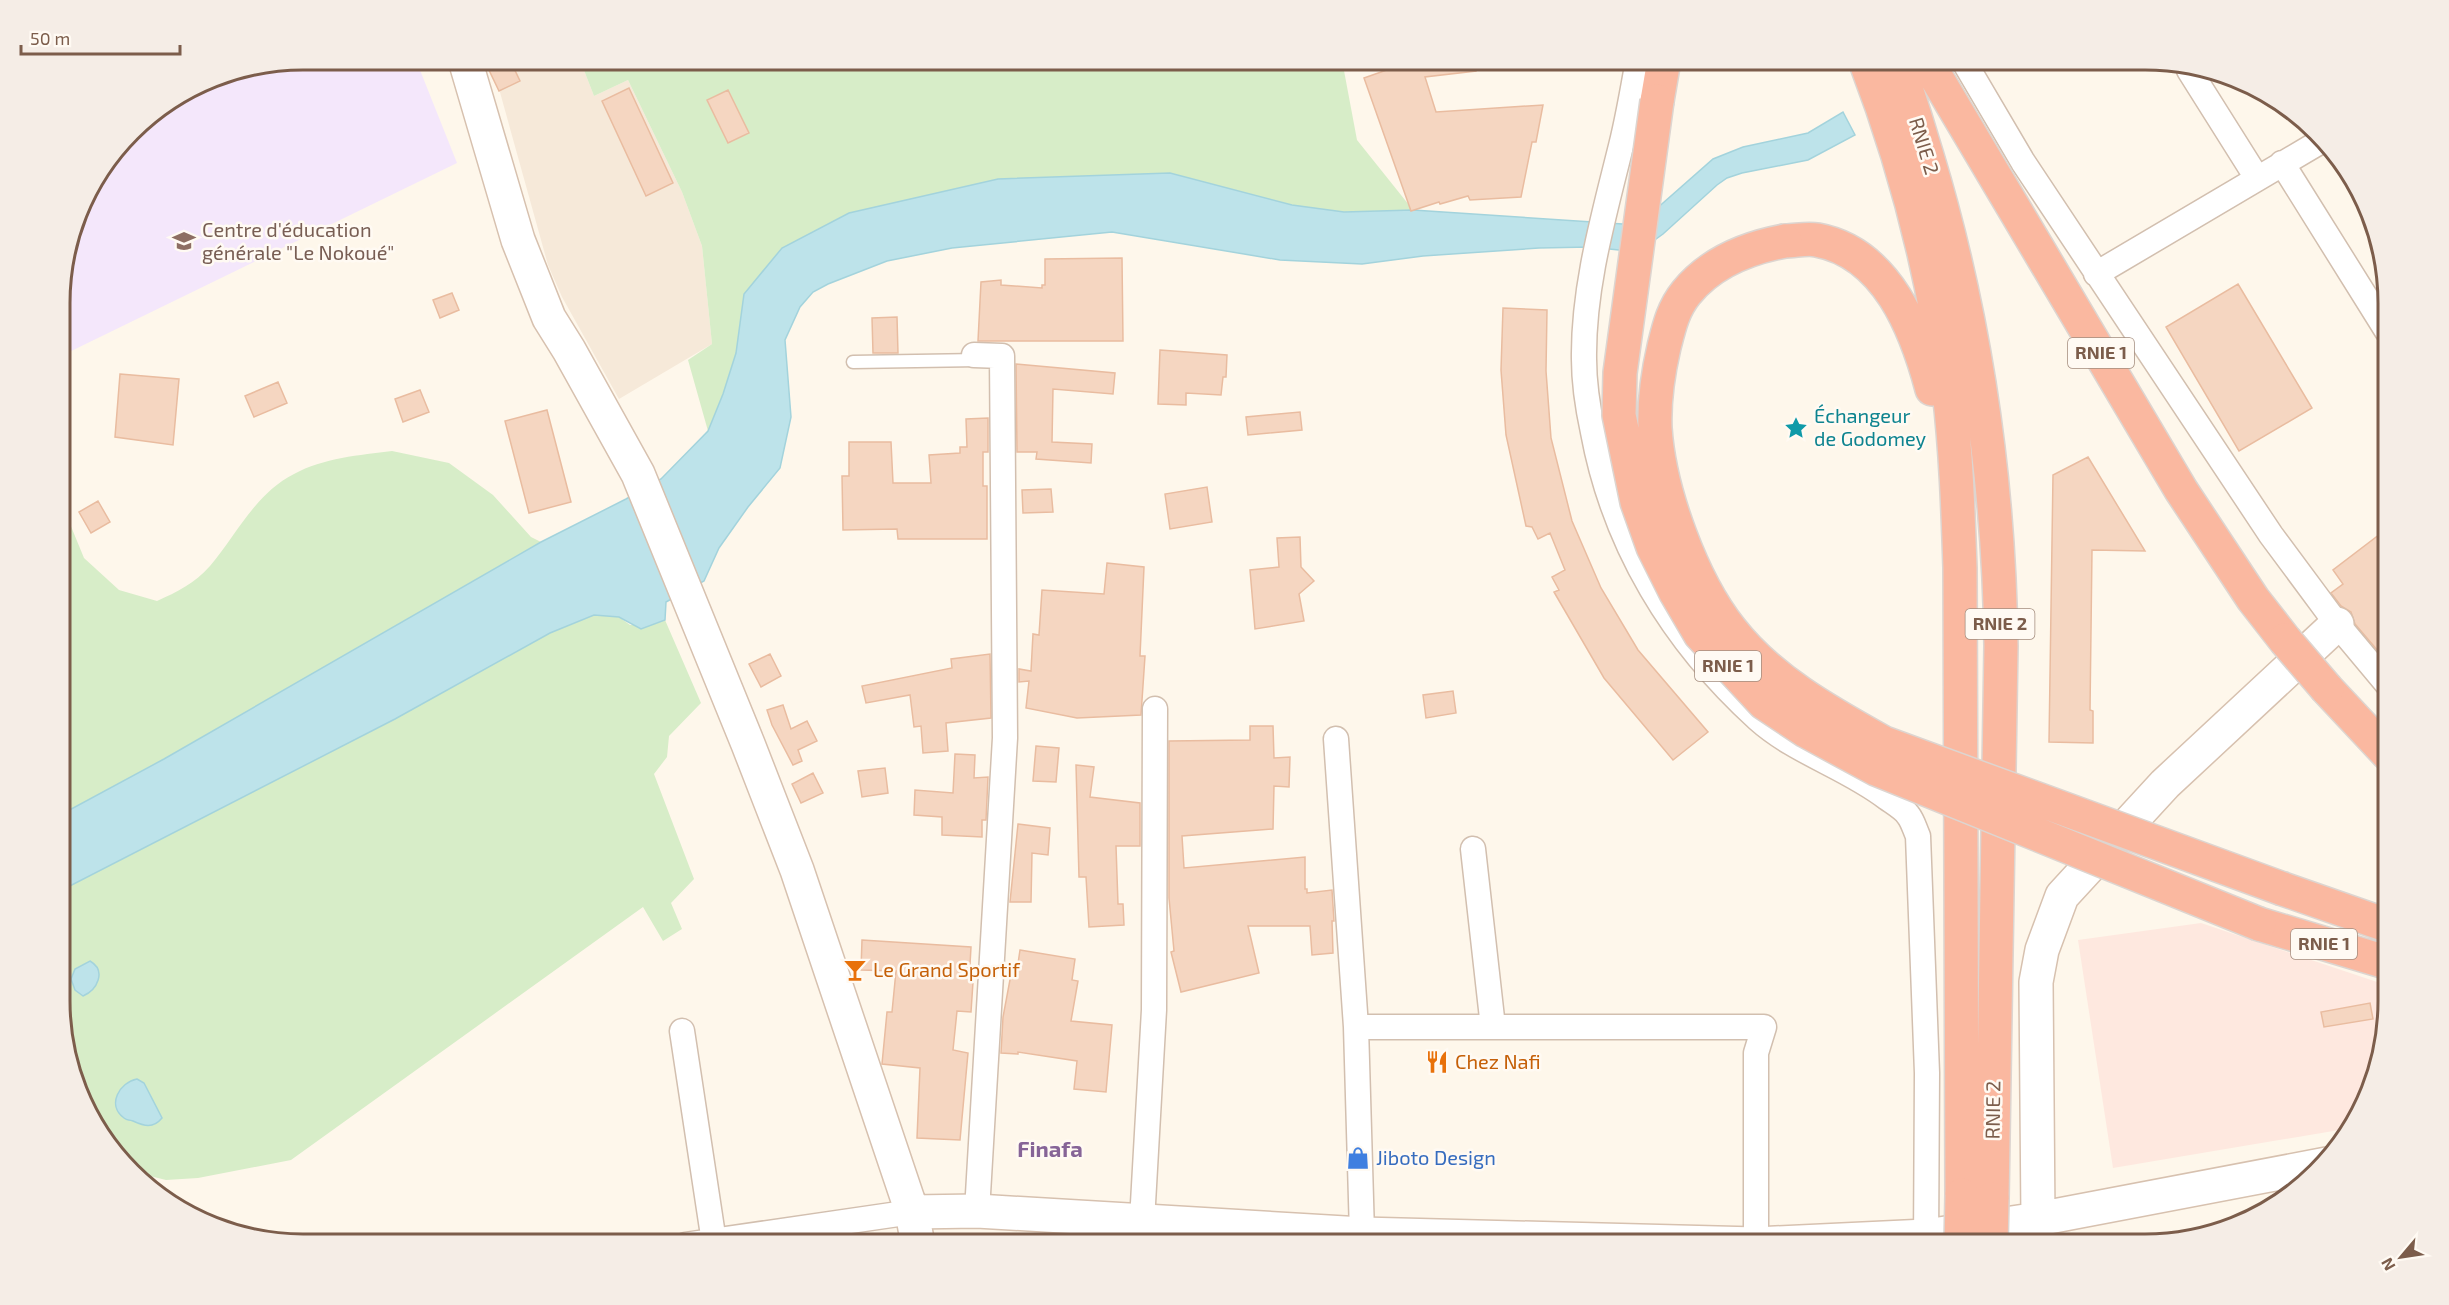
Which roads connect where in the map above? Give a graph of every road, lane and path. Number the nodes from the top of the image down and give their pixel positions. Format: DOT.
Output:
graph roads {
  1 [pos="468,70"];
  2 [pos="1636,70"];
  3 [pos="1662,70"];
  4 [pos="1869,70"];
  5 [pos="1899,70"];
  6 [pos="1932,70"];
  7 [pos="1973,70"];
  8 [pos="2192,75"];
  9 [pos="2315,144"];
  10 [pos="2282,163"];
  11 [pos="2257,177"];
  12 [pos="2096,274"];
  13 [pos="2378,317"];
  14 [pos="974,355"];
  15 [pos="1001,359"];
  16 [pos="853,362"];
  17 [pos="1956,470"];
  18 [pos="2337,624"];
  19 [pos="2378,673"];
  20 [pos="1155,709"];
  21 [pos="1336,739"];
  22 [pos="2378,743"];
  23 [pos="1473,849"];
  24 [pos="2378,922"];
  25 [pos="2378,960"];
  26 [pos="1356,1027"];
  27 [pos="1493,1027"];
  28 [pos="682,1031"];
  29 [pos="2301,1175"];
  30 [pos="1977,1197"];
  31 [pos="977,1211"];
  32 [pos="912,1212"];
  33 [pos="1159,1229"];
  34 [pos="2037,1232"];
  35 [pos="713,1234"];
  36 [pos="767,1234"];
  37 [pos="916,1234"];
  38 [pos="1288,1234"];
  39 [pos="1366,1234"];
  40 [pos="1756,1234"];
  41 [pos="1926,1234"];
  42 [pos="1965,1234"];
  43 [pos="1988,1234"];
  44 [pos="2009,1234"];
  1 -- 32 [label="street"];
  2 -- 41 [label="street"];
  3 -- 25 [label="highway, RNIE 1, bridge"];
  4 -- 17 [label="highway, RNIE 2 / RNIE 2"];
  5 -- 30 [label="highway, RNIE 2 / RNIE 2"];
  6 -- 22 [label="highway, RNIE 1, bridge"];
  7 -- 12 [label="street"];
  8 -- 11 [label="street"];
  9 -- 10 [label="street"];
  10 -- 11 [label="street"];
  10 -- 13 [label="street"];
  11 -- 12 [label="street"];
  12 -- 18 [label="street"];
  14 -- 15 [label="street"];
  15 -- 16 [label="lane"];
  15 -- 31 [label="street"];
  17 -- 24 [label="highway, bridge"];
  17 -- 30 [label="highway, RNIE 2 / RNIE 2"];
  18 -- 19 [label="street"];
  18 -- 34 [label="street"];
  20 -- 33 [label="street"];
  21 -- 26 [label="street"];
  23 -- 27 [label="street"];
  26 -- 27 [label="street"];
  26 -- 39 [label="street"];
  27 -- 40 [label="street"];
  28 -- 35 [label="street"];
  29 -- 34 [label="street"];
  30 -- 42 [label="highway, RNIE 2, bridge"];
  30 -- 43 [label="highway, RNIE 2, bridge"];
  31 -- 32 [label="street"];
  31 -- 33 [label="street"];
  32 -- 36 [label="street"];
  32 -- 37 [label="street"];
  33 -- 38 [label="street"];
  34 -- 44 [label="street"];
}
